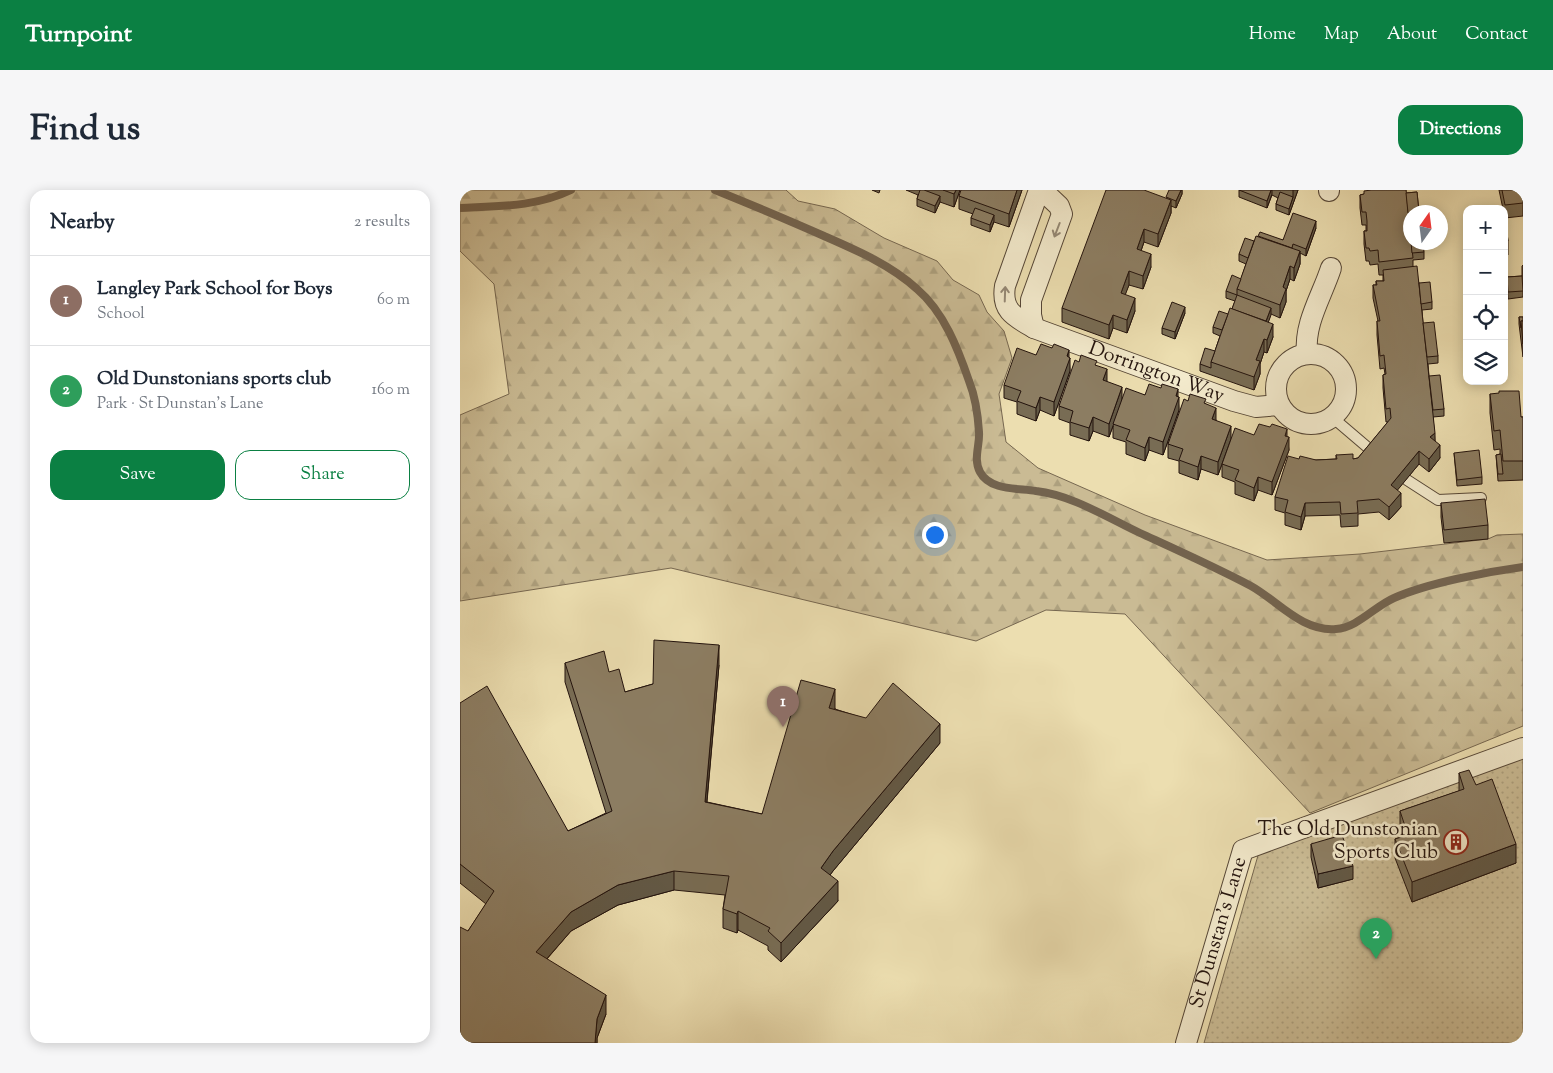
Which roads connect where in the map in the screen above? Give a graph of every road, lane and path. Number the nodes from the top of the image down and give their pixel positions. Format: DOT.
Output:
graph roads {
  1 [pos="1041,190"];
  2 [pos="1331,268"];
  3 [pos="1034,328"];
  4 [pos="1307,353"];
  5 [pos="1279,405"];
  6 [pos="1332,417"];
  7 [pos="1373,452"];
  8 [pos="1407,480"];
  9 [pos="1481,498"];
  10 [pos="1523,748"];
  11 [pos="1186,1043"];
  1 -- 3 [label="street, Dorrington Way, one-way"];
  3 -- 1 [label="street, Dorrington Way, one-way"];
  2 -- 4 [label="street"];
  3 -- 5 [label="street, Dorrington Way"];
  4 -- 5 [label="street"];
  4 -- 6 [label="street"];
  5 -- 6 [label="street"];
  6 -- 7 [label="lane"];
  8 -- 9 [label="lane"];
  10 -- 11 [label="street, St Dunstan's Lane"];
}
